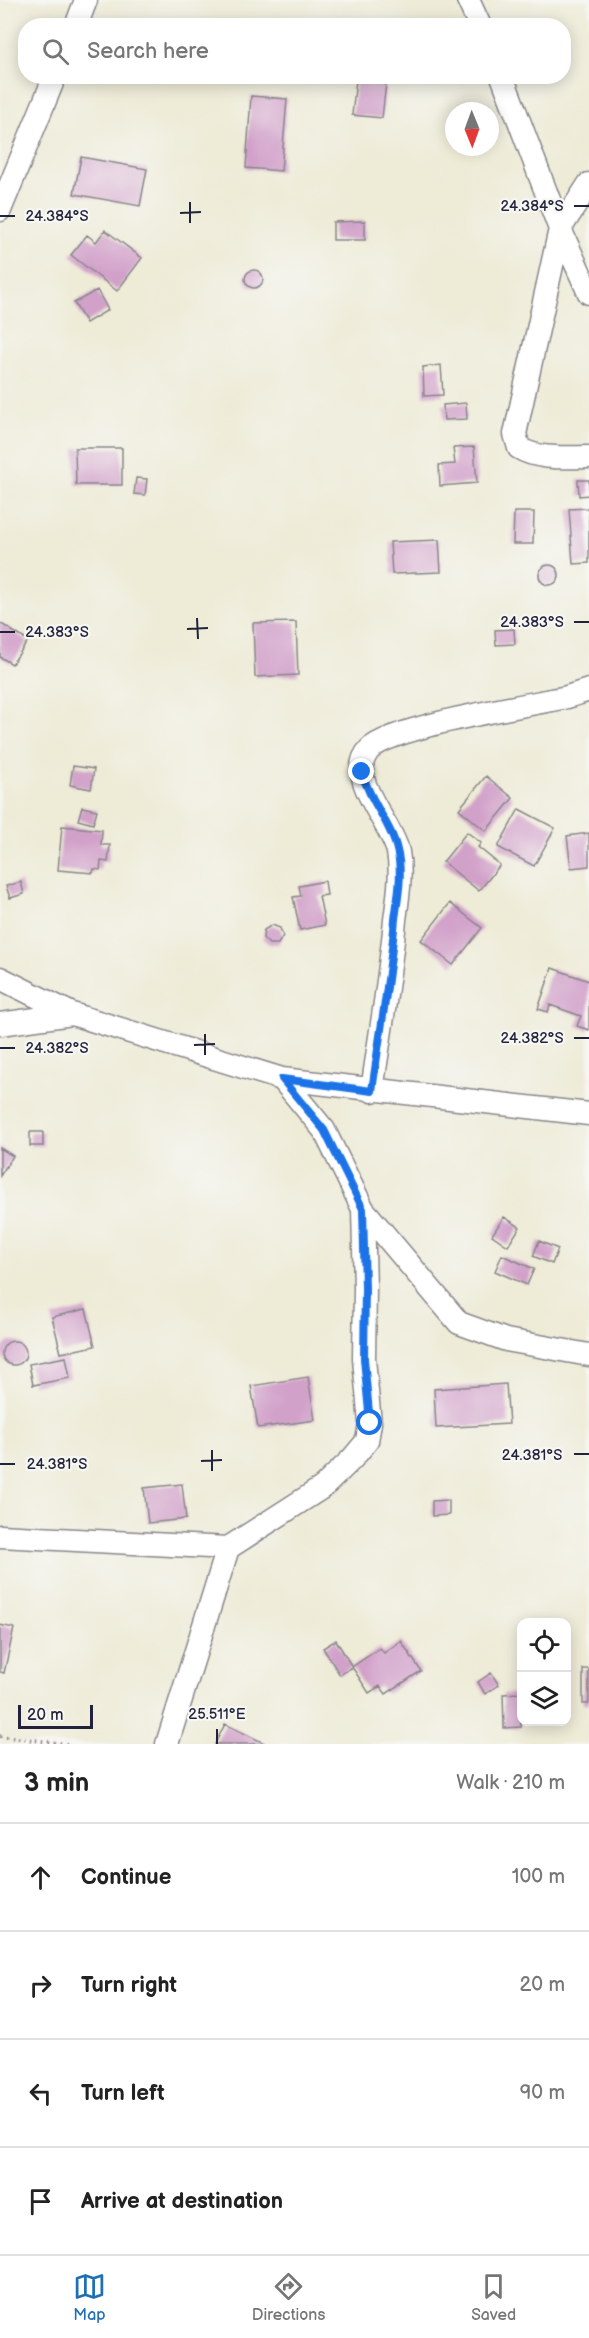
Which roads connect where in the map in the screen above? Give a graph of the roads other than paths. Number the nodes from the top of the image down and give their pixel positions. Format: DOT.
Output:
graph roads {
  1 [pos="86,0"];
  2 [pos="468,0"];
  3 [pos="79,18"];
  4 [pos="476,18"];
  5 [pos="52,84"];
  6 [pos="505,84"];
  7 [pos="589,184"];
  8 [pos="0,210"];
  9 [pos="560,229"];
  10 [pos="589,292"];
  11 [pos="589,457"];
  12 [pos="589,690"];
  13 [pos="0,978"];
  14 [pos="72,1014"];
  15 [pos="0,1024"];
  16 [pos="282,1079"];
  17 [pos="372,1091"];
  18 [pos="589,1114"];
  19 [pos="363,1209"];
  20 [pos="589,1355"];
  21 [pos="0,1536"];
  22 [pos="228,1548"];
  23 [pos="167,1744"];
  1 -- 3 [label="street"];
  2 -- 4 [label="street"];
  5 -- 8 [label="street"];
  6 -- 9 [label="street"];
  7 -- 9 [label="street"];
  9 -- 10 [label="street"];
  9 -- 11 [label="street"];
  12 -- 17 [label="street"];
  13 -- 14 [label="street"];
  14 -- 15 [label="street"];
  14 -- 16 [label="street"];
  16 -- 17 [label="street"];
  16 -- 19 [label="street"];
  17 -- 18 [label="street"];
  19 -- 20 [label="street"];
  19 -- 22 [label="street"];
  21 -- 22 [label="street"];
  22 -- 23 [label="street"];
}
